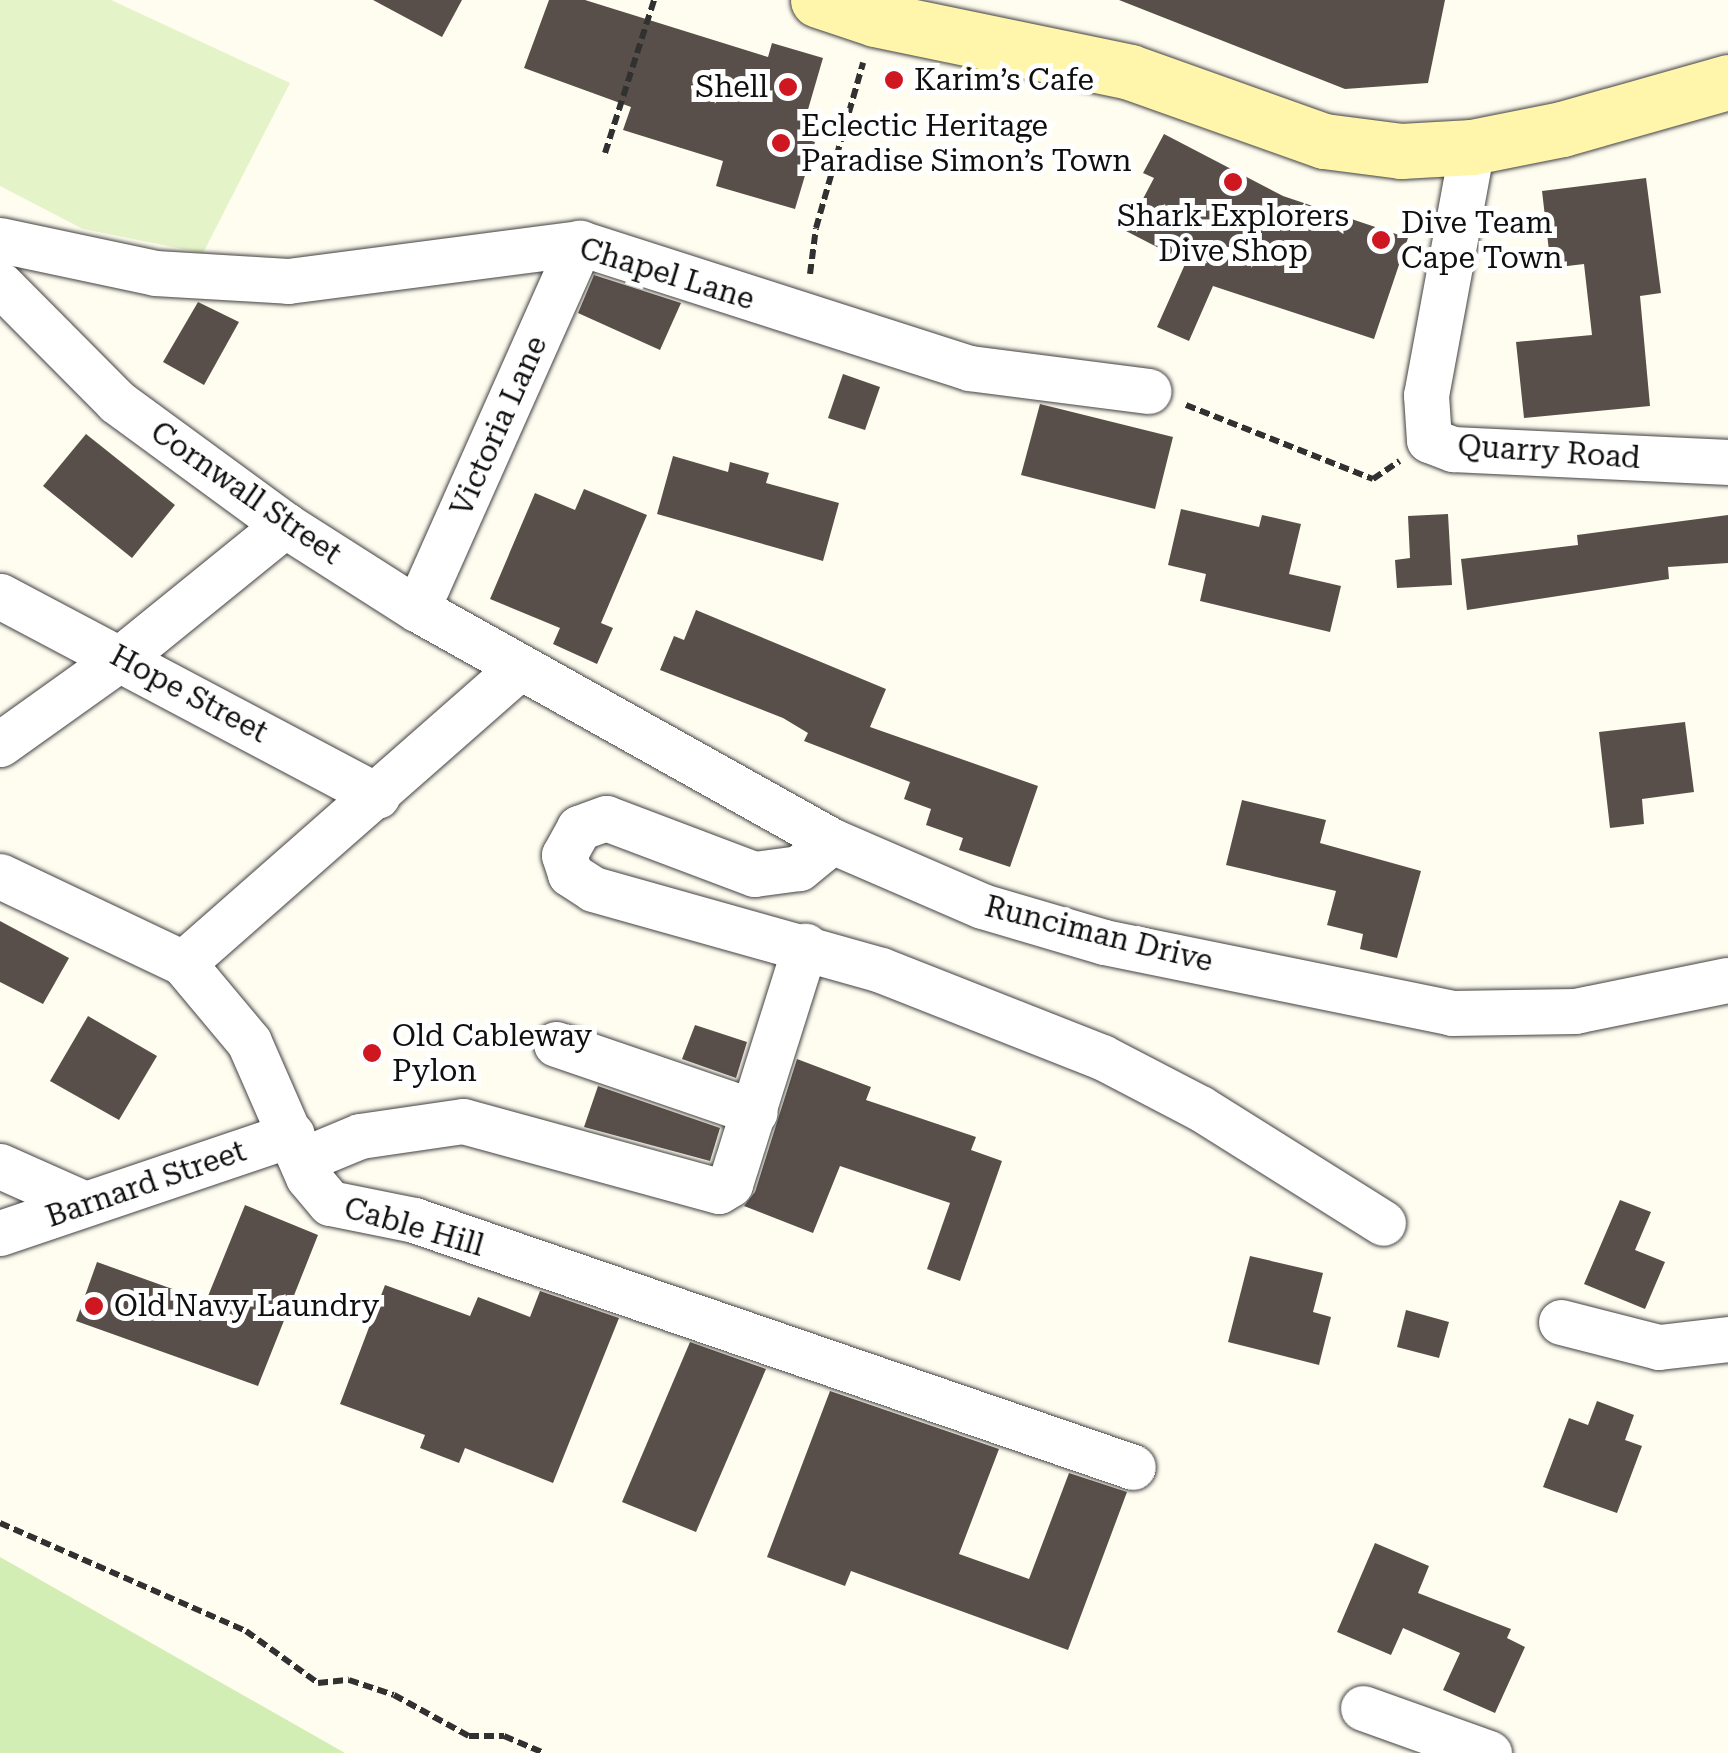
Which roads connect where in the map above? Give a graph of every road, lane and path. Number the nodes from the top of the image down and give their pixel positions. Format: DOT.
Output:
graph roads {
  1 [pos="654,0"];
  2 [pos="818,0"];
  3 [pos="875,18"];
  4 [pos="1728,82"];
  5 [pos="1472,147"];
  6 [pos="605,152"];
  7 [pos="0,240"];
  8 [pos="580,243"];
  9 [pos="0,284"];
  10 [pos="772,305"];
  11 [pos="1149,391"];
  12 [pos="1429,440"];
  13 [pos="1728,462"];
  14 [pos="285,525"];
  15 [pos="0,596"];
  16 [pos="418,609"];
  17 [pos="122,657"];
  18 [pos="519,668"];
  19 [pos="0,744"];
  20 [pos="377,796"];
  21 [pos="832,841"];
  22 [pos="0,876"];
  23 [pos="805,946"];
  24 [pos="183,963"];
  25 [pos="1728,980"];
  26 [pos="556,1044"];
  27 [pos="755,1112"];
  28 [pos="297,1147"];
  29 [pos="0,1166"];
  30 [pos="83,1203"];
  31 [pos="1383,1224"];
  32 [pos="0,1234"];
  33 [pos="1562,1322"];
  34 [pos="1728,1339"];
  35 [pos="1132,1468"];
  36 [pos="0,1523"];
  37 [pos="1363,1708"];
  38 [pos="544,1753"];
  39 [pos="1489,1753"];
  1 -- 6 [label="path"];
  2 -- 3 [label="main road"];
  3 -- 5 [label="main road"];
  3 -- 10 [label="path"];
  4 -- 5 [label="main road"];
  5 -- 12 [label="street, Quarry Road"];
  7 -- 8 [label="street, Chapel Lane"];
  8 -- 10 [label="street, Chapel Lane"];
  8 -- 16 [label="street, Victoria Lane"];
  9 -- 14 [label="street, Cornwall Street"];
  10 -- 11 [label="street, Chapel Lane"];
  11 -- 12 [label="path"];
  12 -- 13 [label="street, Quarry Road"];
  14 -- 16 [label="street, Cornwall Street"];
  14 -- 17 [label="street"];
  15 -- 17 [label="street, Hope Street"];
  16 -- 18 [label="street, Cornwall Street"];
  17 -- 19 [label="street"];
  17 -- 20 [label="street, Hope Street"];
  18 -- 20 [label="street"];
  18 -- 21 [label="street, Runciman Drive"];
  20 -- 24 [label="street"];
  21 -- 23 [label="street"];
  21 -- 25 [label="street, Runciman Drive"];
  22 -- 24 [label="street"];
  23 -- 27 [label="street"];
  23 -- 31 [label="street"];
  24 -- 28 [label="street, Cable Hill"];
  26 -- 27 [label="street"];
  27 -- 28 [label="street, Barnard Street"];
  28 -- 30 [label="street, Barnard Street"];
  28 -- 35 [label="street, Cable Hill"];
  29 -- 30 [label="street"];
  30 -- 32 [label="street, Barnard Street"];
  33 -- 34 [label="street"];
  36 -- 38 [label="path"];
  37 -- 39 [label="street"];
}
